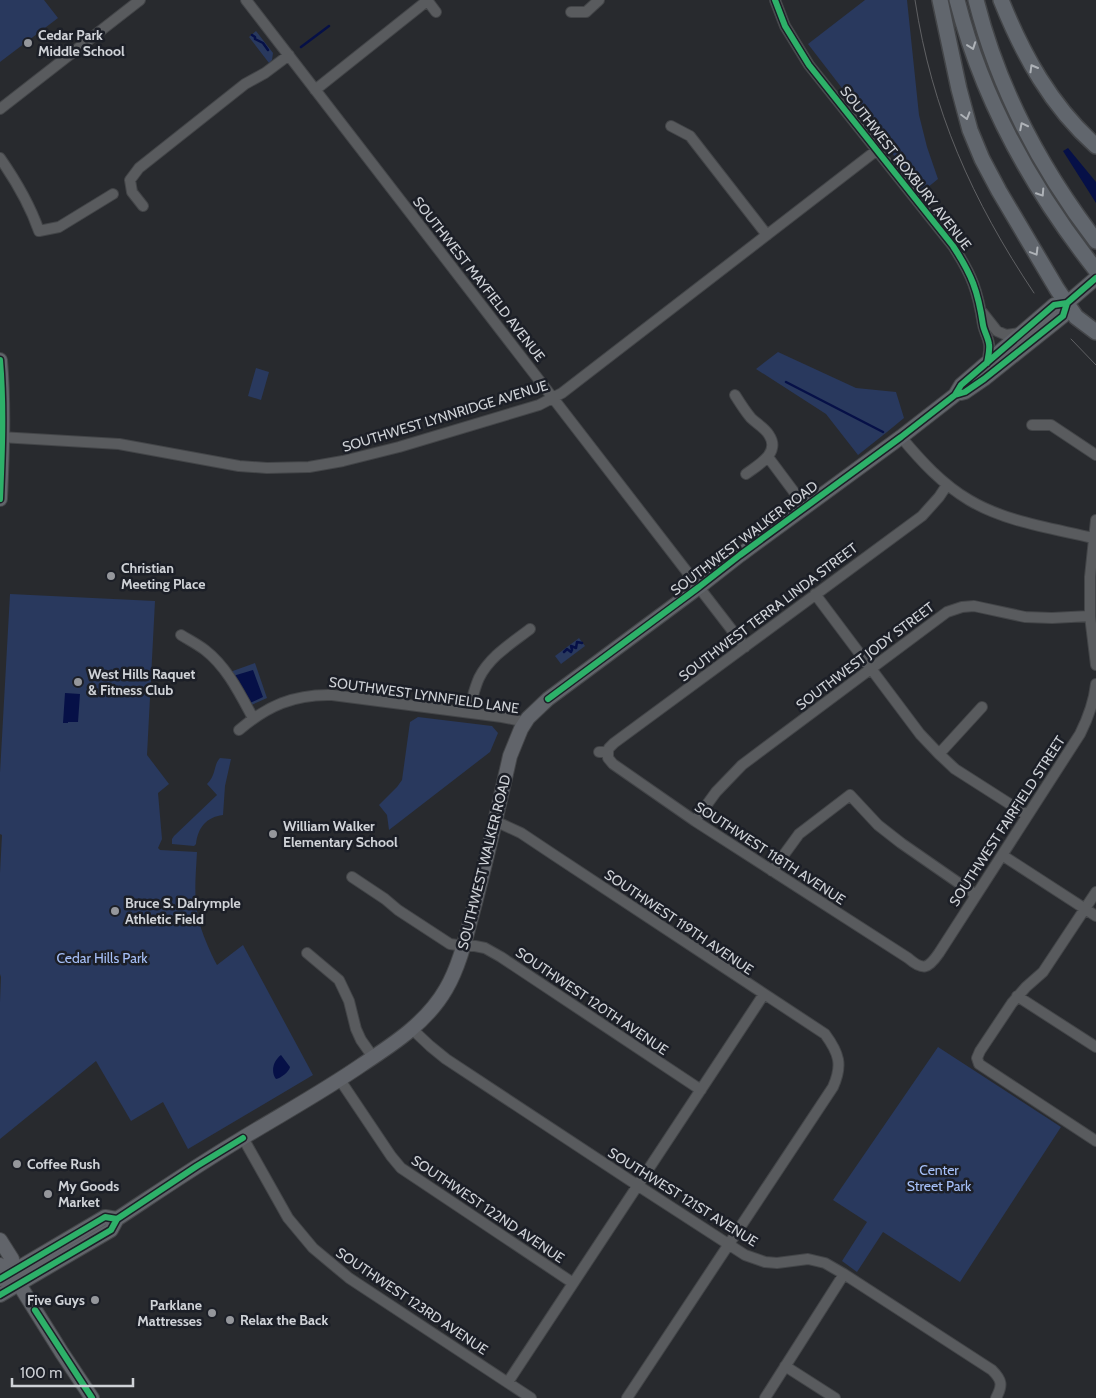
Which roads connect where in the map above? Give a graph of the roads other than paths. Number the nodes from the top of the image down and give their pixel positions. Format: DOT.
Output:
graph roads {
  1 [pos="140,0"];
  2 [pos="246,0"];
  3 [pos="428,0"];
  4 [pos="599,0"];
  5 [pos="775,0"];
  6 [pos="940,0"];
  7 [pos="957,0"];
  8 [pos="976,0"];
  9 [pos="1001,0"];
  10 [pos="436,12"];
  11 [pos="571,12"];
  12 [pos="289,55"];
  13 [pos="315,90"];
  14 [pos="0,109"];
  15 [pos="671,126"];
  16 [pos="1096,146"];
  17 [pos="877,150"];
  18 [pos="0,158"];
  19 [pos="113,194"];
  20 [pos="143,206"];
  21 [pos="766,235"];
  22 [pos="1096,241"];
  23 [pos="1096,270"];
  24 [pos="1096,278"];
  25 [pos="1071,299"];
  26 [pos="982,311"];
  27 [pos="1096,332"];
  28 [pos="1021,333"];
  29 [pos="0,360"];
  30 [pos="987,363"];
  31 [pos="735,395"];
  32 [pos="955,395"];
  33 [pos="554,398"];
  34 [pos="1032,425"];
  35 [pos="901,437"];
  36 [pos="1,438"];
  37 [pos="1096,455"];
  38 [pos="768,457"];
  39 [pos="746,474"];
  40 [pos="947,485"];
  41 [pos="0,499"];
  42 [pos="806,508"];
  43 [pos="1096,520"];
  44 [pos="1093,538"];
  45 [pos="699,587"];
  46 [pos="814,594"];
  47 [pos="1090,616"];
  48 [pos="530,629"];
  49 [pos="181,635"];
  50 [pos="745,647"];
  51 [pos="1096,664"];
  52 [pos="871,669"];
  53 [pos="1096,684"];
  54 [pos="982,707"];
  55 [pos="468,712"];
  56 [pos="253,718"];
  57 [pos="524,723"];
  58 [pos="239,730"];
  59 [pos="604,752"];
  60 [pos="939,754"];
  61 [pos="1027,816"];
  62 [pos="495,821"];
  63 [pos="695,821"];
  64 [pos="1002,854"];
  65 [pos="772,871"];
  66 [pos="352,877"];
  67 [pos="1096,892"];
  68 [pos="976,894"];
  69 [pos="1084,908"];
  70 [pos="1096,916"];
  71 [pos="464,946"];
  72 [pos="308,953"];
  73 [pos="927,966"];
  74 [pos="764,994"];
  75 [pos="1017,996"];
  76 [pos="412,1029"];
  77 [pos="1096,1047"];
  78 [pos="373,1057"];
  79 [pos="340,1080"];
  80 [pos="701,1090"];
  81 [pos="243,1138"];
  82 [pos="1096,1141"];
  83 [pos="637,1185"];
  84 [pos="0,1240"];
  85 [pos="728,1245"];
  86 [pos="844,1274"];
  87 [pos="8,1275"];
  88 [pos="573,1283"];
  89 [pos="0,1295"];
  90 [pos="785,1366"];
  91 [pos="508,1382"];
  92 [pos="92,1398"];
  93 [pos="531,1398"];
  94 [pos="627,1398"];
  95 [pos="765,1398"];
  96 [pos="835,1398"];
  97 [pos="996,1398"];
  1 -- 14 [label="street"];
  2 -- 12 [label="street, SOUTHWEST MAYFIELD AVENUE"];
  3 -- 10 [label="street"];
  3 -- 13 [label="street"];
  4 -- 11 [label="street"];
  5 -- 17 [label="street, SOUTHWEST ROXBURY AVENUE"];
  6 -- 25 [label="highway, one-way"];
  7 -- 23 [label="highway, one-way"];
  22 -- 8 [label="highway, one-way"];
  16 -- 9 [label="highway, one-way"];
  12 -- 13 [label="street, SOUTHWEST MAYFIELD AVENUE"];
  12 -- 20 [label="street"];
  13 -- 33 [label="street, SOUTHWEST MAYFIELD AVENUE"];
  15 -- 21 [label="street"];
  17 -- 21 [label="street, SOUTHWEST LYNNRIDGE AVENUE"];
  17 -- 26 [label="street, SOUTHWEST ROXBURY AVENUE"];
  18 -- 19 [label="street"];
  21 -- 33 [label="street, SOUTHWEST LYNNRIDGE AVENUE"];
  24 -- 25 [label="main road, SOUTHWEST WALKER ROAD"];
  25 -- 27 [label="highway"];
  25 -- 28 [label="main road, SOUTHWEST WALKER ROAD"];
  25 -- 32 [label="main road, SOUTHWEST WALKER ROAD"];
  26 -- 28 [label="street, SOUTHWEST ROXBURY AVENUE"];
  26 -- 30 [label="street, SOUTHWEST ROXBURY AVENUE"];
  28 -- 30 [label="main road, SOUTHWEST WALKER ROAD"];
  29 -- 36 [label="main road"];
  30 -- 32 [label="main road, SOUTHWEST WALKER ROAD"];
  31 -- 38 [label="street"];
  32 -- 35 [label="main road, SOUTHWEST WALKER ROAD"];
  33 -- 36 [label="street, SOUTHWEST LYNNRIDGE AVENUE"];
  33 -- 45 [label="street, SOUTHWEST MAYFIELD AVENUE"];
  34 -- 37 [label="street"];
  35 -- 40 [label="street"];
  35 -- 42 [label="main road, SOUTHWEST WALKER ROAD"];
  36 -- 41 [label="main road"];
  38 -- 39 [label="street"];
  38 -- 42 [label="street"];
  40 -- 44 [label="street"];
  40 -- 46 [label="street, SOUTHWEST TERRA LINDA STREET"];
  42 -- 45 [label="main road, SOUTHWEST WALKER ROAD"];
  43 -- 44 [label="street"];
  44 -- 47 [label="street"];
  45 -- 50 [label="street, SOUTHWEST MAYFIELD AVENUE"];
  45 -- 57 [label="main road, SOUTHWEST WALKER ROAD"];
  46 -- 50 [label="street, SOUTHWEST TERRA LINDA STREET"];
  46 -- 52 [label="street"];
  47 -- 51 [label="street"];
  47 -- 52 [label="street, SOUTHWEST JODY STREET"];
  48 -- 55 [label="street"];
  49 -- 56 [label="street"];
  50 -- 59 [label="street, SOUTHWEST TERRA LINDA STREET"];
  52 -- 60 [label="street"];
  52 -- 63 [label="street, SOUTHWEST JODY STREET"];
  53 -- 61 [label="street, SOUTHWEST FAIRFIELD STREET"];
  54 -- 60 [label="street"];
  55 -- 56 [label="street, SOUTHWEST LYNNFIELD LANE"];
  55 -- 57 [label="street, SOUTHWEST LYNNFIELD LANE"];
  56 -- 58 [label="street, SOUTHWEST LYNNFIELD LANE"];
  57 -- 62 [label="main road, SOUTHWEST WALKER ROAD"];
  59 -- 63 [label="street, SOUTHWEST 118TH AVENUE"];
  60 -- 61 [label="street"];
  61 -- 64 [label="street, SOUTHWEST FAIRFIELD STREET"];
  62 -- 71 [label="main road, SOUTHWEST WALKER ROAD"];
  62 -- 74 [label="street, SOUTHWEST 119TH AVENUE"];
  63 -- 65 [label="street, SOUTHWEST 118TH AVENUE"];
  64 -- 68 [label="street, SOUTHWEST FAIRFIELD STREET"];
  64 -- 69 [label="street"];
  65 -- 68 [label="street"];
  65 -- 73 [label="street, SOUTHWEST 118TH AVENUE"];
  66 -- 71 [label="street, SOUTHWEST 120TH AVENUE"];
  67 -- 69 [label="street"];
  68 -- 73 [label="street, SOUTHWEST FAIRFIELD STREET"];
  69 -- 70 [label="street"];
  69 -- 75 [label="street"];
  71 -- 76 [label="main road, SOUTHWEST WALKER ROAD"];
  71 -- 80 [label="street, SOUTHWEST 120TH AVENUE"];
  72 -- 78 [label="street"];
  74 -- 80 [label="street"];
  74 -- 85 [label="street, SOUTHWEST 119TH AVENUE"];
  75 -- 77 [label="street"];
  75 -- 82 [label="street"];
  76 -- 78 [label="main road, SOUTHWEST WALKER ROAD"];
  76 -- 83 [label="street, SOUTHWEST 121ST AVENUE"];
  78 -- 79 [label="main road, SOUTHWEST WALKER ROAD"];
  79 -- 81 [label="main road, SOUTHWEST WALKER ROAD"];
  79 -- 88 [label="street, SOUTHWEST 122ND AVENUE"];
  80 -- 83 [label="street"];
  81 -- 87 [label="main road, SOUTHWEST WALKER ROAD"];
  81 -- 91 [label="street, SOUTHWEST 123RD AVENUE"];
  83 -- 85 [label="street, SOUTHWEST 121ST AVENUE"];
  83 -- 88 [label="street"];
  84 -- 87 [label="main road"];
  85 -- 86 [label="street, SOUTHWEST 121ST AVENUE"];
  85 -- 94 [label="street"];
  86 -- 90 [label="street"];
  86 -- 97 [label="street, SOUTHWEST 121ST AVENUE"];
  87 -- 89 [label="main road, SOUTHWEST WALKER ROAD"];
  87 -- 92 [label="main road"];
  88 -- 91 [label="street"];
  90 -- 95 [label="street"];
  90 -- 96 [label="street"];
  91 -- 93 [label="street, SOUTHWEST 123RD AVENUE"];
}
